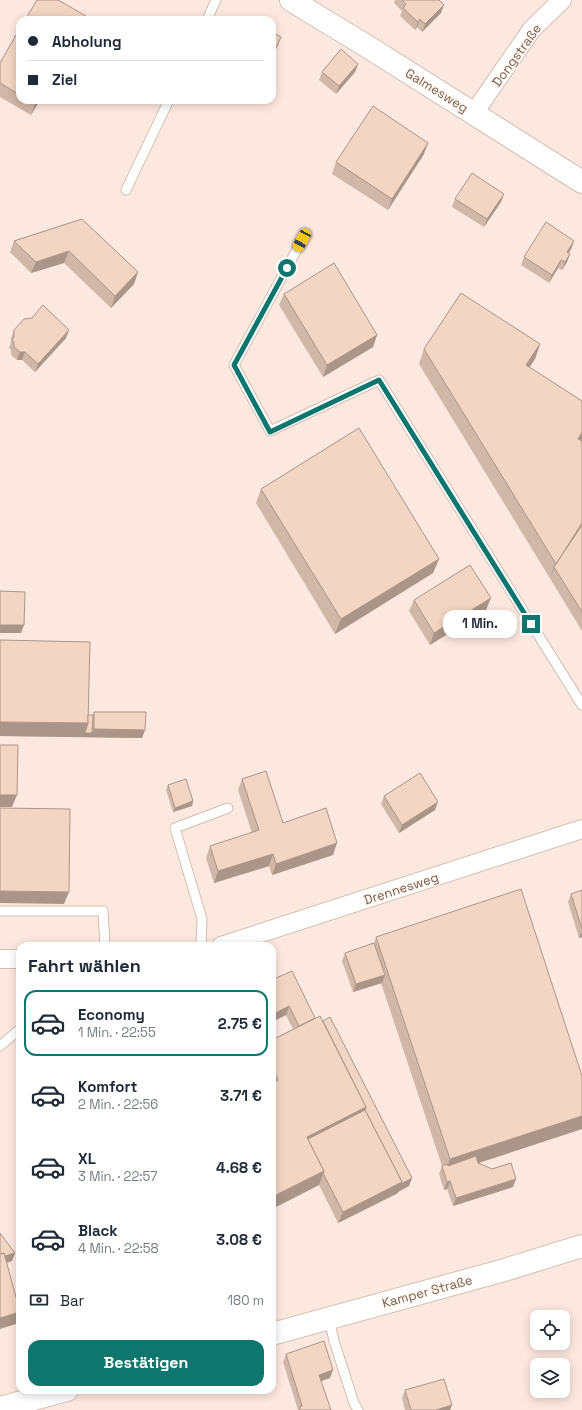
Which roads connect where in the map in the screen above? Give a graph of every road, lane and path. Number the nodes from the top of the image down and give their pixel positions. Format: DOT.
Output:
graph roads {
  1 [pos="216,0"];
  2 [pos="291,0"];
  3 [pos="562,0"];
  4 [pos="209,16"];
  5 [pos="167,104"];
  6 [pos="474,113"];
  7 [pos="582,182"];
  8 [pos="126,190"];
  9 [pos="302,240"];
  10 [pos="582,705"];
  11 [pos="228,808"];
  12 [pos="582,829"];
  13 [pos="0,911"];
  14 [pos="105,942"];
  15 [pos="201,942"];
  16 [pos="233,942"];
  17 [pos="0,959"];
  18 [pos="16,959"];
  19 [pos="16,1032"];
  20 [pos="0,1046"];
  21 [pos="582,1246"];
  22 [pos="329,1318"];
  23 [pos="276,1333"];
  24 [pos="52,1394"];
  25 [pos="0,1408"];
  26 [pos="358,1410"];
  1 -- 4 [label="lane"];
  2 -- 6 [label="main road, Galmesweg"];
  3 -- 6 [label="street, Dongstraße"];
  5 -- 8 [label="lane"];
  6 -- 7 [label="main road, Galmesweg"];
  9 -- 10 [label="lane"];
  11 -- 15 [label="lane"];
  12 -- 16 [label="street, Drennesweg"];
  13 -- 14 [label="lane"];
  17 -- 18 [label="street"];
  19 -- 20 [label="lane"];
  21 -- 22 [label="main road, Kamper Straße"];
  22 -- 23 [label="main road, Kamper Straße"];
  22 -- 26 [label="lane"];
  24 -- 25 [label="main road"];
}
